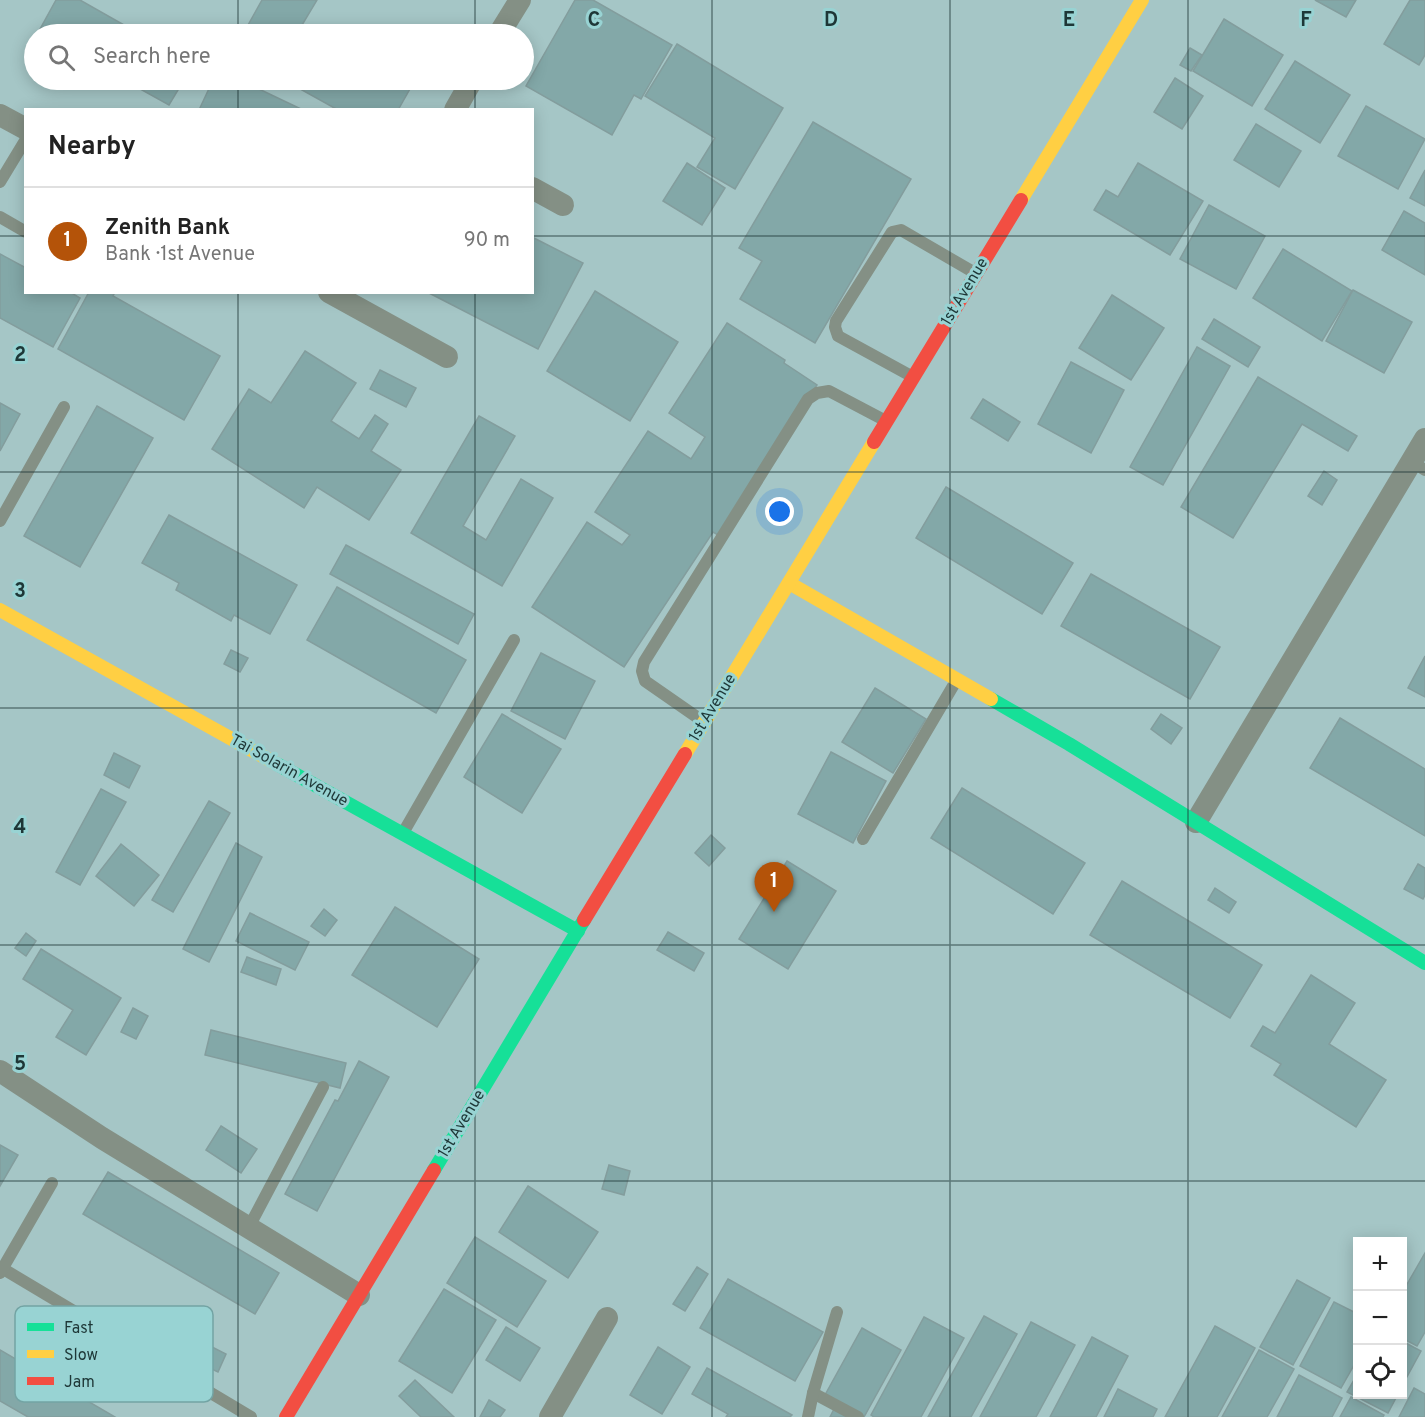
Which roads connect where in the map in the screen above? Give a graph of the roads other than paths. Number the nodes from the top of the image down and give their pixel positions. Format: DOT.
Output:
graph roads {
  1 [pos="519,0"];
  2 [pos="1142,0"];
  3 [pos="505,24"];
  4 [pos="466,90"];
  5 [pos="456,108"];
  6 [pos="0,115"];
  7 [pos="24,128"];
  8 [pos="24,142"];
  9 [pos="0,182"];
  10 [pos="534,189"];
  11 [pos="563,205"];
  12 [pos="0,217"];
  13 [pos="24,231"];
  14 [pos="976,274"];
  15 [pos="339,295"];
  16 [pos="447,357"];
  17 [pos="913,377"];
  18 [pos="64,407"];
  19 [pos="887,421"];
  20 [pos="1425,439"];
  21 [pos="1418,466"];
  22 [pos="0,521"];
  23 [pos="789,583"];
  24 [pos="0,610"];
  25 [pos="514,640"];
  26 [pos="956,681"];
  27 [pos="704,722"];
  28 [pos="1196,822"];
  29 [pos="402,834"];
  30 [pos="863,839"];
  31 [pos="578,931"];
  32 [pos="1425,963"];
  33 [pos="0,1071"];
  34 [pos="323,1087"];
  35 [pos="52,1184"];
  36 [pos="249,1227"];
  37 [pos="1,1270"];
  38 [pos="359,1295"];
  39 [pos="62,1306"];
  40 [pos="837,1312"];
  41 [pos="607,1318"];
  42 [pos="813,1393"];
  43 [pos="213,1395"];
  44 [pos="251,1417"];
  45 [pos="286,1417"];
  46 [pos="550,1417"];
  47 [pos="808,1417"];
  48 [pos="858,1417"];
  1 -- 3 [label="street"];
  2 -- 14 [label="street, 1st Avenue"];
  4 -- 5 [label="street"];
  6 -- 7 [label="street"];
  8 -- 9 [label="lane"];
  10 -- 11 [label="street"];
  12 -- 13 [label="lane"];
  14 -- 17 [label="street, 1st Avenue"];
  14 -- 17 [label="lane"];
  15 -- 16 [label="street"];
  17 -- 19 [label="street, 1st Avenue"];
  18 -- 22 [label="lane"];
  19 -- 23 [label="street, 1st Avenue"];
  19 -- 27 [label="lane"];
  20 -- 21 [label="street"];
  21 -- 28 [label="street"];
  23 -- 26 [label="street"];
  23 -- 27 [label="street, 1st Avenue"];
  24 -- 29 [label="street, Tai Solarin Avenue"];
  25 -- 29 [label="lane"];
  26 -- 28 [label="street"];
  26 -- 30 [label="lane"];
  27 -- 31 [label="street, 1st Avenue"];
  28 -- 32 [label="street"];
  29 -- 31 [label="street, Tai Solarin Avenue"];
  31 -- 38 [label="street, 1st Avenue"];
  33 -- 36 [label="street"];
  34 -- 36 [label="lane"];
  35 -- 37 [label="lane"];
  36 -- 38 [label="street"];
  37 -- 39 [label="lane"];
  38 -- 45 [label="street, 1st Avenue"];
  40 -- 42 [label="lane"];
  41 -- 46 [label="street"];
  42 -- 47 [label="lane"];
  42 -- 48 [label="lane"];
  43 -- 44 [label="lane"];
}
